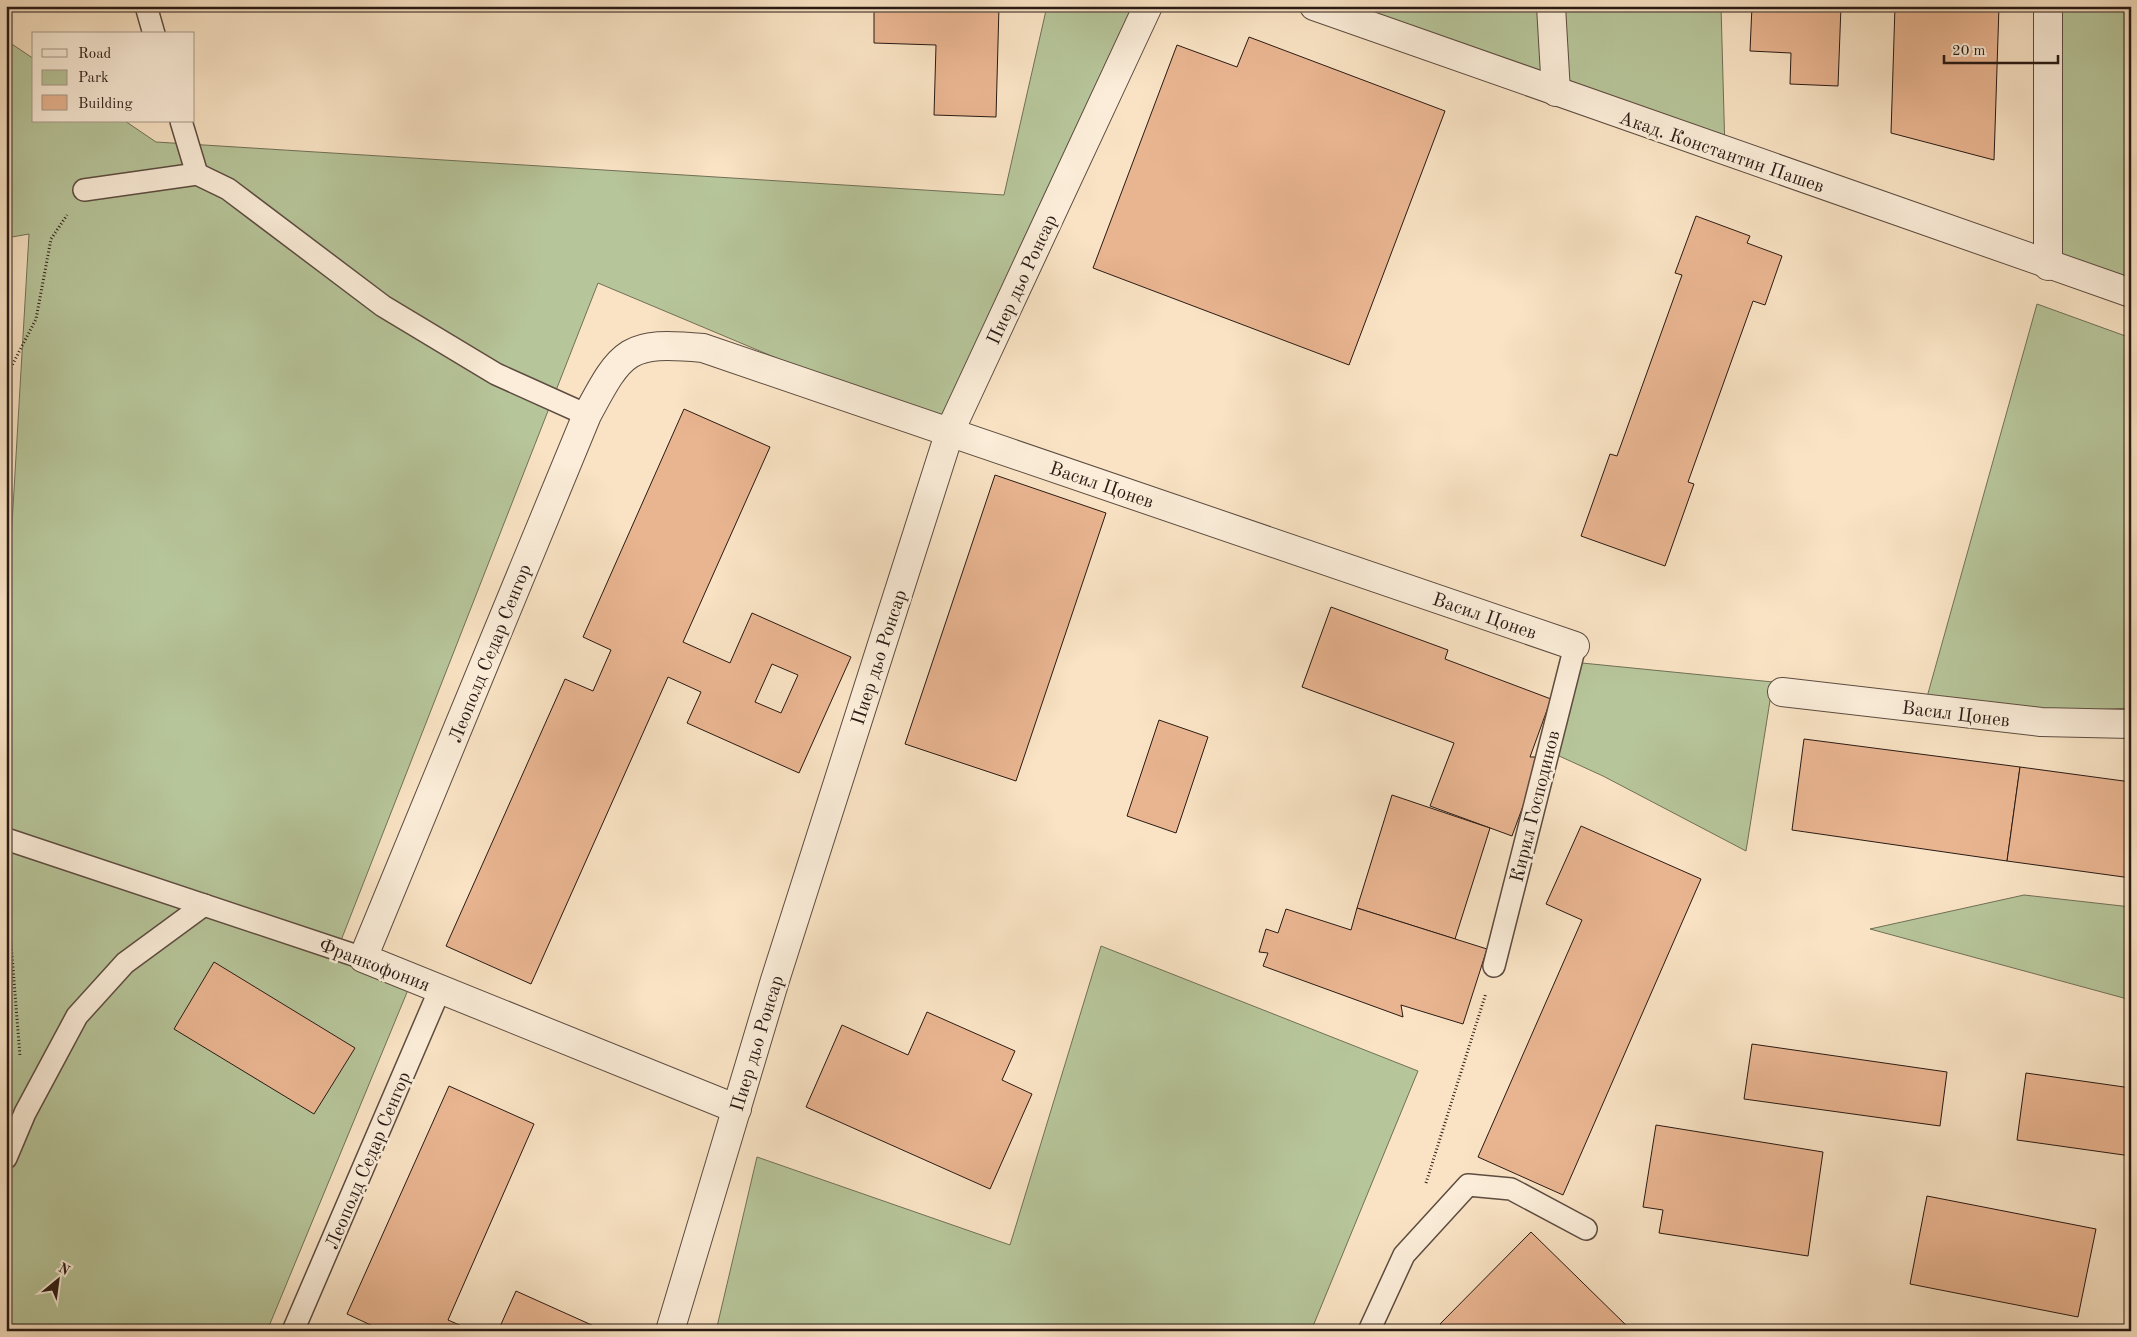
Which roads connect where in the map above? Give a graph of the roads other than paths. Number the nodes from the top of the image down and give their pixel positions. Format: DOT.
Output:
graph roads {
  1 [pos="146,6"];
  2 [pos="1148,6"];
  3 [pos="1314,6"];
  4 [pos="1551,6"];
  5 [pos="2048,6"];
  6 [pos="153,32"];
  7 [pos="1556,92"];
  8 [pos="181,122"];
  9 [pos="197,174"];
  10 [pos="84,190"];
  11 [pos="2048,266"];
  12 [pos="2131,293"];
  13 [pos="627,355"];
  14 [pos="587,415"];
  15 [pos="950,431"];
  16 [pos="1575,646"];
  17 [pos="1782,692"];
  18 [pos="2131,724"];
  19 [pos="6,839"];
  20 [pos="204,905"];
  21 [pos="363,958"];
  22 [pos="1494,966"];
  23 [pos="440,989"];
  24 [pos="737,1109"];
  25 [pos="6,1158"];
  26 [pos="1586,1229"];
  27 [pos="293,1331"];
  28 [pos="670,1331"];
  29 [pos="1369,1331"];
  1 -- 6 [label="lane"];
  2 -- 15 [label="street, Пиер дьо Ронсар"];
  3 -- 7 [label="street, Акад. Константин Пашев"];
  4 -- 7 [label="street"];
  5 -- 11 [label="street"];
  7 -- 11 [label="street, Акад. Константин Пашев"];
  8 -- 9 [label="lane"];
  9 -- 10 [label="lane"];
  9 -- 14 [label="lane"];
  11 -- 12 [label="street, Акад. Константин Пашев"];
  13 -- 14 [label="street, Леополд Седар Сенгор"];
  13 -- 15 [label="street, Васил Цонев"];
  14 -- 21 [label="street, Леополд Седар Сенгор"];
  15 -- 16 [label="street, Васил Цонев"];
  15 -- 24 [label="street, Пиер дьо Ронсар"];
  16 -- 22 [label="lane, Кирил Господинов"];
  17 -- 18 [label="street, Васил Цонев"];
  19 -- 20 [label="lane, Франкофония"];
  20 -- 21 [label="lane, Франкофония"];
  20 -- 25 [label="lane"];
  21 -- 23 [label="street, Франкофония"];
  23 -- 24 [label="street, Франкофония"];
  23 -- 27 [label="lane, Леополд Седар Сенгор"];
  24 -- 28 [label="street, Пиер дьо Ронсар"];
  26 -- 29 [label="lane"];
}
